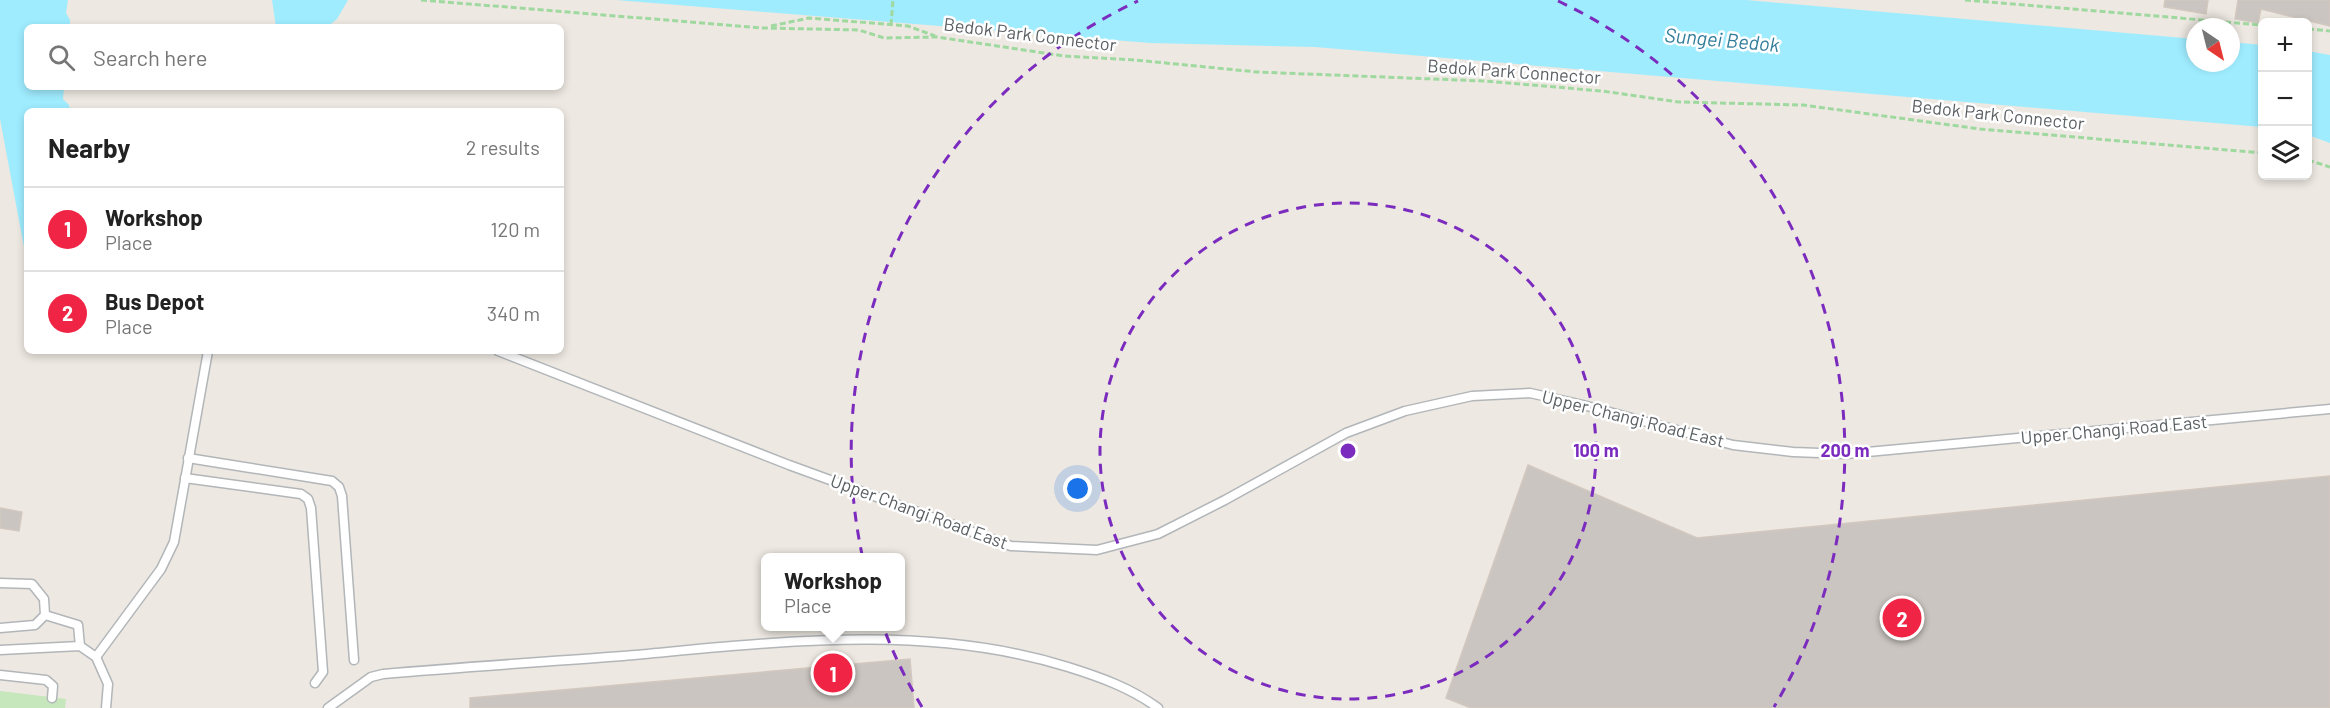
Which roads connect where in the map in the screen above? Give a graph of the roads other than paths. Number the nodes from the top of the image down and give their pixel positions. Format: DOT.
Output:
graph roads {
  1 [pos="207,354"];
  2 [pos="506,354"];
  3 [pos="2330,409"];
  4 [pos="188,458"];
  5 [pos="184,478"];
  6 [pos="0,583"];
  7 [pos="45,615"];
  8 [pos="0,627"];
  9 [pos="80,646"];
  10 [pos="0,651"];
  11 [pos="96,657"];
  12 [pos="354,660"];
  13 [pos="0,675"];
  14 [pos="315,683"];
  15 [pos="51,698"];
  16 [pos="106,708"];
  17 [pos="328,708"];
  18 [pos="1158,708"];
  1 -- 4 [label="lane"];
  2 -- 3 [label="lane, Upper Changi Road East"];
  4 -- 5 [label="lane"];
  4 -- 12 [label="lane"];
  5 -- 11 [label="lane"];
  5 -- 14 [label="lane"];
  6 -- 7 [label="lane"];
  7 -- 8 [label="lane"];
  7 -- 9 [label="lane"];
  9 -- 10 [label="lane"];
  9 -- 11 [label="lane"];
  11 -- 16 [label="lane"];
  13 -- 15 [label="lane"];
  17 -- 18 [label="lane"];
}
